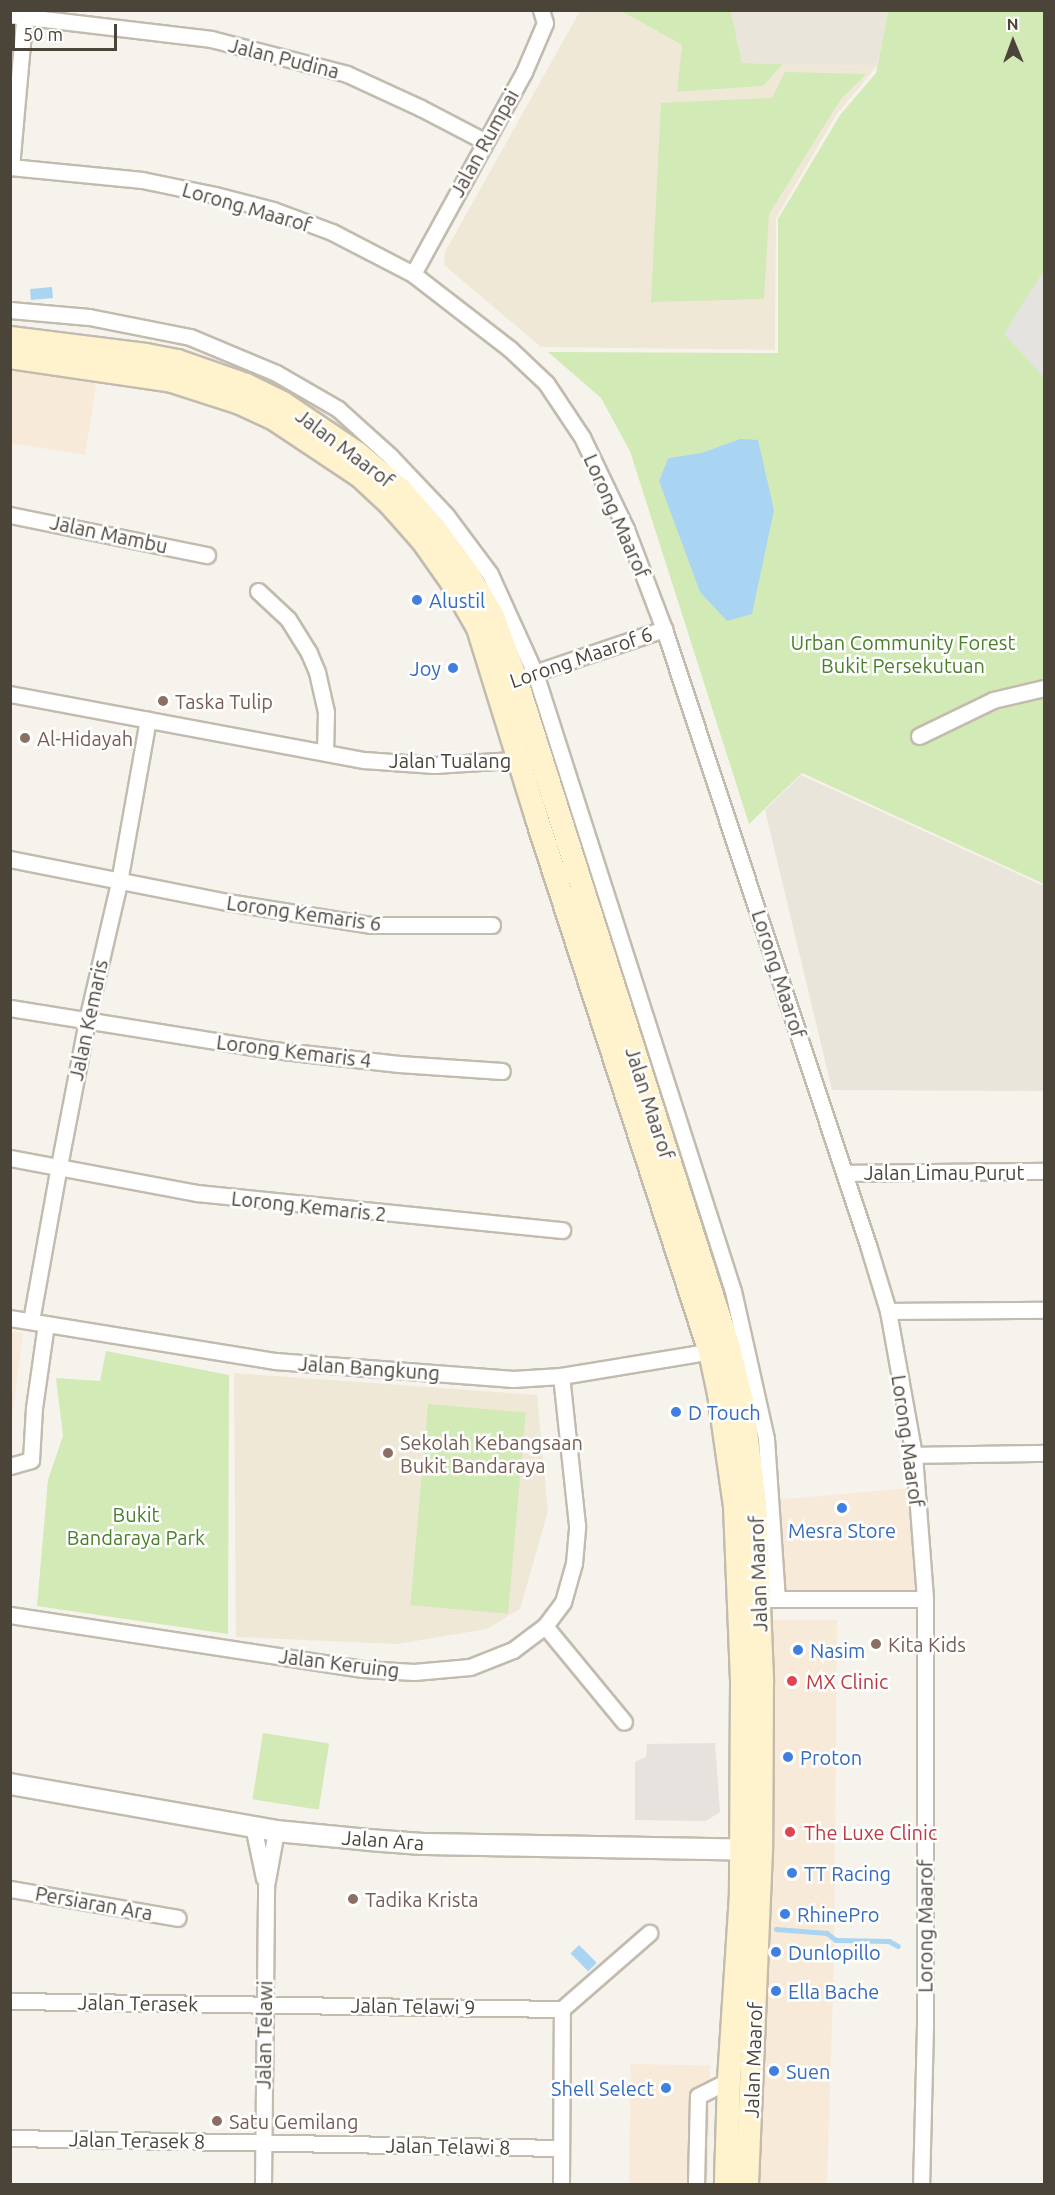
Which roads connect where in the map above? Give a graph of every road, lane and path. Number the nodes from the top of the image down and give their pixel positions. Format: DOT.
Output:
graph roads {
  1 [pos="541,10"];
  2 [pos="20,14"];
  3 [pos="478,138"];
  4 [pos="11,167"];
  5 [pos="413,273"];
  6 [pos="10,310"];
  7 [pos="10,338"];
  8 [pos="10,357"];
  9 [pos="10,515"];
  10 [pos="207,555"];
  11 [pos="258,591"];
  12 [pos="664,629"];
  13 [pos="516,679"];
  14 [pos="1044,688"];
  15 [pos="10,694"];
  16 [pos="148,720"];
  17 [pos="919,736"];
  18 [pos="325,752"];
  19 [pos="529,759"];
  20 [pos="10,859"];
  21 [pos="118,882"];
  22 [pos="492,925"];
  23 [pos="10,1008"];
  24 [pos="87,1020"];
  25 [pos="502,1071"];
  26 [pos="10,1158"];
  27 [pos="59,1166"];
  28 [pos="1044,1171"];
  29 [pos="844,1173"];
  30 [pos="562,1230"];
  31 [pos="1044,1310"];
  32 [pos="888,1311"];
  33 [pos="10,1318"];
  34 [pos="38,1323"];
  35 [pos="719,1350"];
  36 [pos="561,1376"];
  37 [pos="1044,1453"];
  38 [pos="914,1455"];
  39 [pos="10,1466"];
  40 [pos="759,1599"];
  41 [pos="925,1599"];
  42 [pos="10,1615"];
  43 [pos="545,1626"];
  44 [pos="624,1722"];
  45 [pos="10,1784"];
  46 [pos="253,1826"];
  47 [pos="276,1831"];
  48 [pos="751,1850"];
  49 [pos="266,1886"];
  50 [pos="10,1889"];
  51 [pos="178,1918"];
  52 [pos="649,1933"];
  53 [pos="10,2001"];
  54 [pos="265,2006"];
  55 [pos="562,2009"];
  56 [pos="729,2080"];
  57 [pos="10,2138"];
  58 [pos="264,2143"];
  59 [pos="561,2148"];
  60 [pos="696,2180"];
  61 [pos="263,2184"];
  62 [pos="561,2184"];
  63 [pos="711,2184"];
  64 [pos="726,2184"];
  65 [pos="747,2184"];
  66 [pos="921,2184"];
  1 -- 3 [label="street, Jalan Rumpai"];
  2 -- 3 [label="street, Jalan Pudina"];
  2 -- 4 [label="street"];
  3 -- 5 [label="street, Jalan Rumpai"];
  4 -- 5 [label="street, Lorong Maarof"];
  5 -- 12 [label="street, Lorong Maarof"];
  6 -- 13 [label="street, Jalan Maarof"];
  7 -- 13 [label="main road, Jalan Maarof"];
  8 -- 13 [label="main road, Jalan Maarof"];
  9 -- 10 [label="street, Jalan Mambu"];
  11 -- 18 [label="street"];
  12 -- 13 [label="street, Lorong Maarof 6"];
  12 -- 29 [label="street, Lorong Maarof"];
  13 -- 19 [label="main road, Jalan Maarof"];
  13 -- 40 [label="street, Jalan Maarof"];
  14 -- 17 [label="street"];
  15 -- 16 [label="street, Jalan Tualang"];
  16 -- 18 [label="street, Jalan Tualang"];
  16 -- 21 [label="street, Jalan Kemaris"];
  18 -- 19 [label="street, Jalan Tualang"];
  19 -- 35 [label="main road, Jalan Maarof"];
  20 -- 21 [label="street, Lorong Kemaris 6"];
  21 -- 22 [label="street, Lorong Kemaris 6"];
  21 -- 24 [label="street, Jalan Kemaris"];
  23 -- 24 [label="street, Lorong Kemaris 4"];
  24 -- 25 [label="street, Lorong Kemaris 4"];
  24 -- 27 [label="street, Jalan Kemaris"];
  26 -- 27 [label="street, Lorong Kemaris 2"];
  27 -- 30 [label="street, Lorong Kemaris 2"];
  27 -- 34 [label="street, Jalan Kemaris"];
  28 -- 29 [label="street, Jalan Limau Purut"];
  29 -- 32 [label="street, Lorong Maarof"];
  31 -- 32 [label="street"];
  32 -- 38 [label="street, Lorong Maarof"];
  33 -- 34 [label="street, Jalan Bangkung"];
  34 -- 36 [label="street, Jalan Bangkung"];
  34 -- 39 [label="street, Jalan Kemaris"];
  35 -- 36 [label="street, Jalan Bangkung"];
  35 -- 40 [label="main road, Jalan Maarof"];
  36 -- 43 [label="street, Jalan Keruing"];
  37 -- 38 [label="street"];
  38 -- 41 [label="street, Lorong Maarof"];
  40 -- 41 [label="street"];
  40 -- 48 [label="main road, Jalan Maarof"];
  41 -- 66 [label="street, Lorong Maarof"];
  42 -- 43 [label="street, Jalan Keruing"];
  43 -- 44 [label="street"];
  45 -- 46 [label="street, Jalan Ara"];
  46 -- 47 [label="street, Jalan Ara"];
  46 -- 49 [label="street, Jalan Telawi"];
  47 -- 48 [label="street, Jalan Ara"];
  47 -- 49 [label="street, Jalan Telawi"];
  48 -- 56 [label="main road, Jalan Maarof"];
  48 -- 65 [label="main road, Jalan Maarof"];
  49 -- 54 [label="street, Jalan Telawi"];
  50 -- 51 [label="street, Persiaran Ara"];
  52 -- 55 [label="street"];
  53 -- 54 [label="street, Jalan Terasek"];
  54 -- 55 [label="street, Jalan Telawi 9"];
  54 -- 58 [label="street, Jalan Telawi"];
  55 -- 59 [label="street"];
  56 -- 60 [label="street"];
  56 -- 64 [label="main road, Jalan Maarof"];
  57 -- 58 [label="street, Jalan Terasek 8"];
  58 -- 59 [label="street, Jalan Telawi 8"];
  58 -- 61 [label="street, Jalan Telawi"];
  59 -- 62 [label="street"];
  60 -- 63 [label="street"];
}
